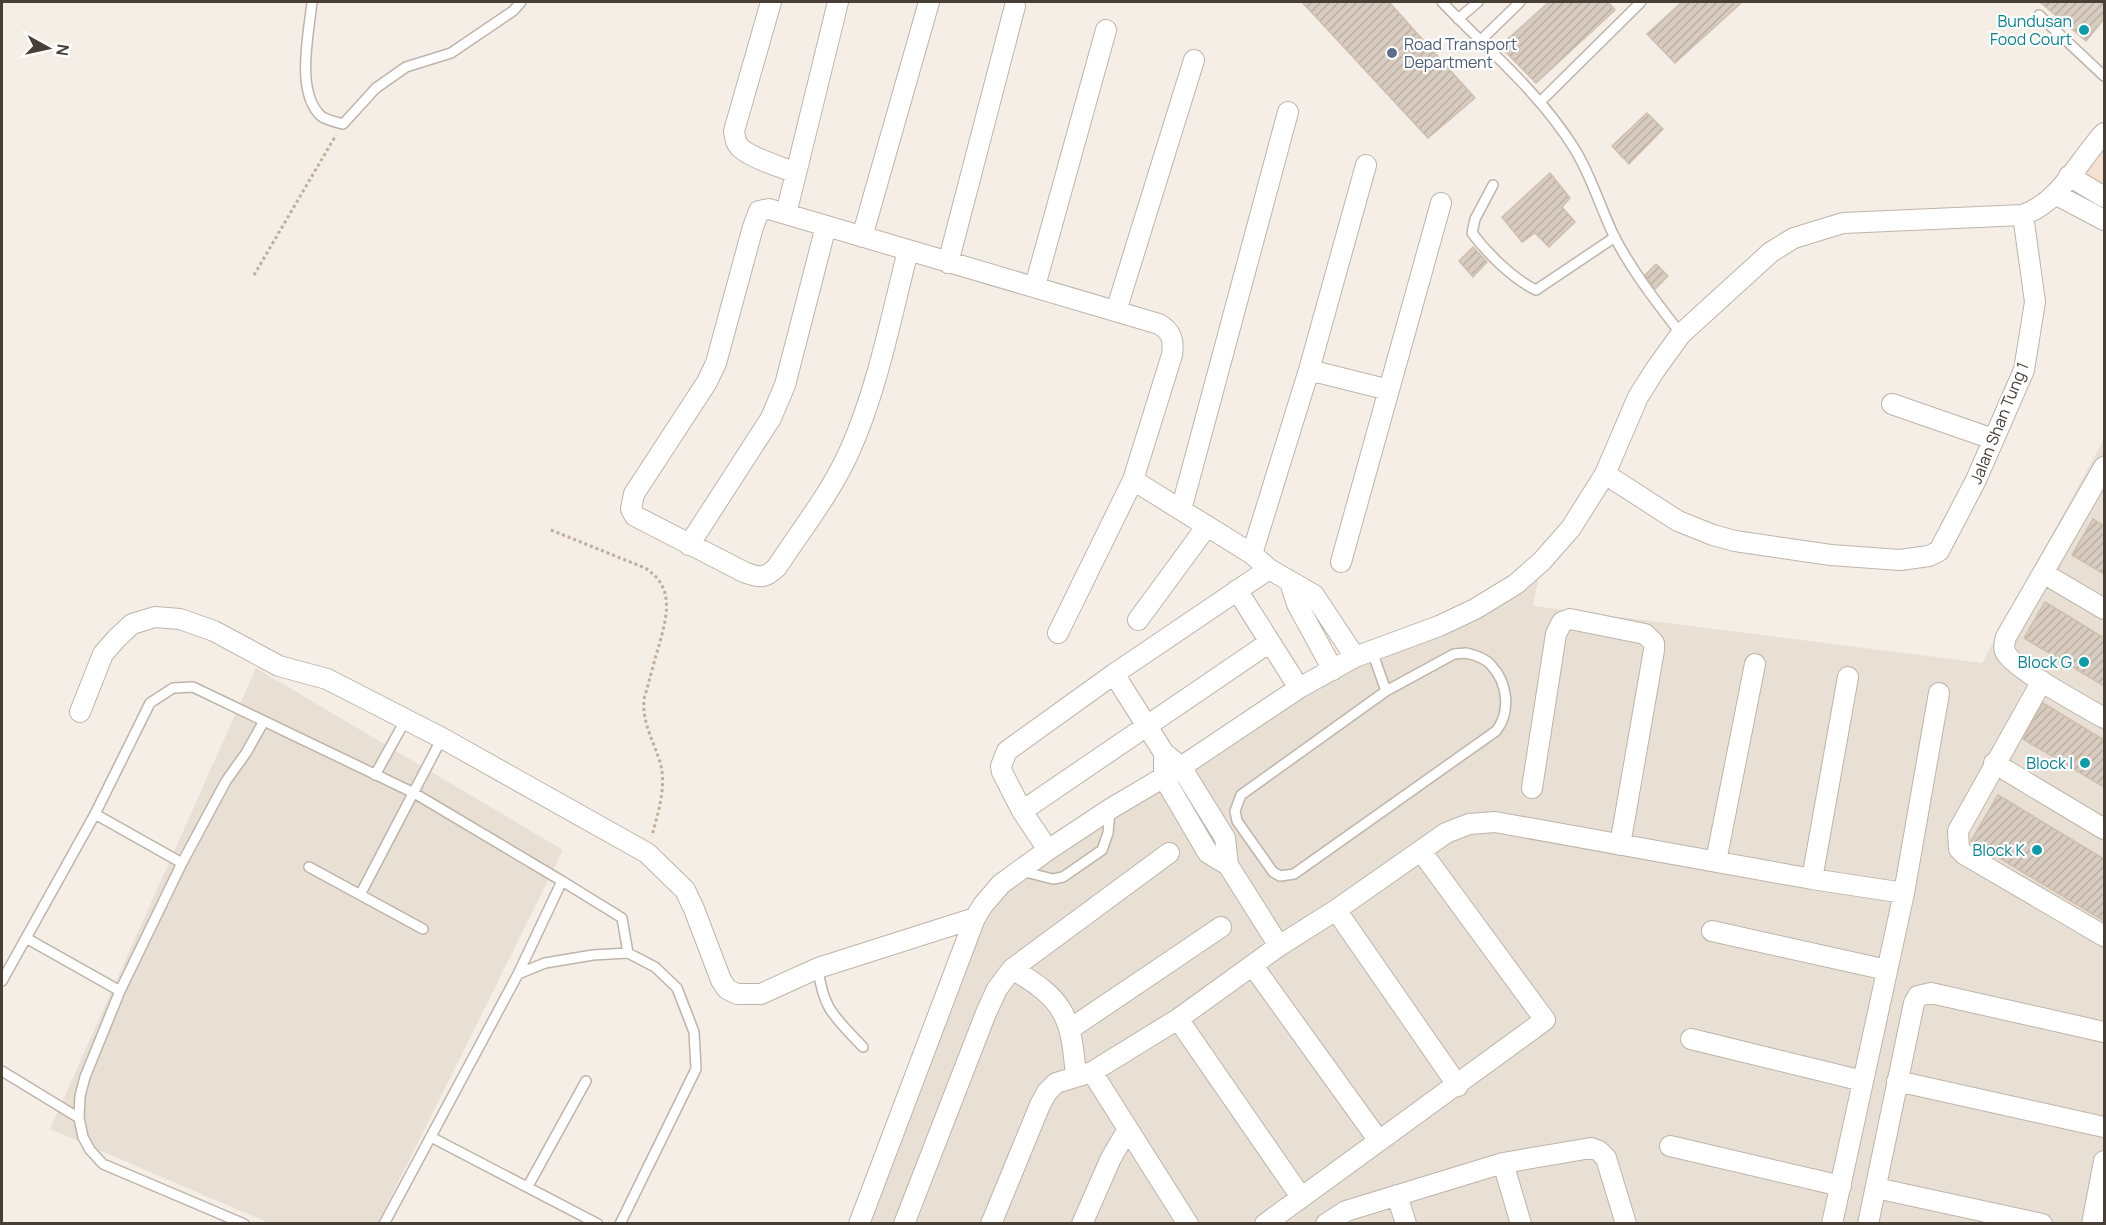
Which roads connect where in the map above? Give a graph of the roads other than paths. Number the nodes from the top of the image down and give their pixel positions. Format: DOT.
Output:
graph roads {
  1 [pos="312,2"];
  2 [pos="521,2"];
  3 [pos="771,2"];
  4 [pos="838,2"];
  5 [pos="929,2"];
  6 [pos="1442,2"];
  7 [pos="1478,2"];
  8 [pos="1520,2"];
  9 [pos="1641,2"];
  10 [pos="1015,6"];
  11 [pos="2039,15"];
  12 [pos="1458,19"];
  13 [pos="1106,30"];
  14 [pos="1481,40"];
  15 [pos="1194,60"];
  16 [pos="2104,76"];
  17 [pos="1540,102"];
  18 [pos="1288,112"];
  19 [pos="2104,133"];
  20 [pos="1366,165"];
  21 [pos="796,173"];
  22 [pos="2069,176"];
  23 [pos="1493,185"];
  24 [pos="2055,194"];
  25 [pos="2104,197"];
  26 [pos="1441,203"];
  27 [pos="786,214"];
  28 [pos="2024,215"];
  29 [pos="2104,220"];
  30 [pos="826,226"];
  31 [pos="862,237"];
  32 [pos="1614,237"];
  33 [pos="908,251"];
  34 [pos="948,263"];
  35 [pos="1035,286"];
  36 [pos="1116,310"];
  37 [pos="1681,334"];
  38 [pos="1309,370"];
  39 [pos="1389,390"];
  40 [pos="1893,404"];
  41 [pos="1993,439"];
  42 [pos="2104,467"];
  43 [pos="1605,474"];
  44 [pos="1133,480"];
  45 [pos="2097,496"];
  46 [pos="1181,510"];
  47 [pos="1207,526"];
  48 [pos="689,544"];
  49 [pos="1252,554"];
  50 [pos="1341,562"];
  51 [pos="1269,569"];
  52 [pos="2043,573"];
  53 [pos="1290,582"];
  54 [pos="1237,590"];
  55 [pos="2104,609"];
  56 [pos="1138,620"];
  57 [pos="1058,633"];
  58 [pos="1270,642"];
  59 [pos="1363,654"];
  60 [pos="1755,664"];
  61 [pos="1333,670"];
  62 [pos="1114,674"];
  63 [pos="1848,677"];
  64 [pos="2042,681"];
  65 [pos="1299,688"];
  66 [pos="1386,691"];
  67 [pos="1939,693"];
  68 [pos="80,712"];
  69 [pos="2104,718"];
  70 [pos="406,719"];
  71 [pos="264,721"];
  72 [pos="1146,725"];
  73 [pos="442,738"];
  74 [pos="1164,753"];
  75 [pos="1994,763"];
  76 [pos="1181,766"];
  77 [pos="375,775"];
  78 [pos="1164,778"];
  79 [pos="1532,788"];
  80 [pos="414,793"];
  81 [pos="1110,809"];
  82 [pos="1022,811"];
  83 [pos="95,814"];
  84 [pos="2104,829"];
  85 [pos="1620,845"];
  86 [pos="1048,850"];
  87 [pos="1422,851"];
  88 [pos="1169,853"];
  89 [pos="1716,861"];
  90 [pos="182,863"];
  91 [pos="1228,865"];
  92 [pos="309,867"];
  93 [pos="1020,871"];
  94 [pos="1812,879"];
  95 [pos="561,881"];
  96 [pos="361,893"];
  97 [pos="1904,893"];
  98 [pos="1336,910"];
  99 [pos="975,918"];
  100 [pos="1221,927"];
  101 [pos="423,929"];
  102 [pos="1712,931"];
  103 [pos="2104,936"];
  104 [pos="26,938"];
  105 [pos="1279,946"];
  106 [pos="628,953"];
  107 [pos="1253,966"];
  108 [pos="818,968"];
  109 [pos="1012,969"];
  110 [pos="1887,970"];
  111 [pos="518,974"];
  112 [pos="2,981"];
  113 [pos="120,991"];
  114 [pos="1178,1019"];
  115 [pos="1070,1029"];
  116 [pos="2104,1032"];
  117 [pos="1690,1039"];
  118 [pos="863,1047"];
  119 [pos="2,1071"];
  120 [pos="1084,1074"];
  121 [pos="586,1081"];
  122 [pos="1863,1081"];
  123 [pos="1897,1081"];
  124 [pos="1458,1086"];
  125 [pos="79,1118"];
  126 [pos="2104,1127"];
  127 [pos="1128,1129"];
  128 [pos="431,1137"];
  129 [pos="1379,1141"];
  130 [pos="1670,1146"];
  131 [pos="2104,1161"];
  132 [pos="1503,1163"];
  133 [pos="528,1186"];
  134 [pos="1841,1186"];
  135 [pos="1876,1188"];
  136 [pos="1397,1195"];
  137 [pos="1302,1197"];
  138 [pos="244,1224"];
  139 [pos="384,1224"];
  140 [pos="598,1224"];
  141 [pos="620,1224"];
  142 [pos="859,1224"];
  143 [pos="904,1224"];
  144 [pos="992,1224"];
  145 [pos="1082,1224"];
  146 [pos="1188,1224"];
  147 [pos="1265,1224"];
  148 [pos="1326,1224"];
  149 [pos="1406,1224"];
  150 [pos="1521,1224"];
  151 [pos="1626,1224"];
  152 [pos="1832,1224"];
  153 [pos="1868,1224"];
  154 [pos="2042,1224"];
  155 [pos="2092,1224"];
  1 -- 2 [label="lane"];
  3 -- 21 [label="street"];
  4 -- 21 [label="street"];
  5 -- 31 [label="street"];
  6 -- 12 [label="lane"];
  7 -- 12 [label="lane"];
  8 -- 14 [label="lane"];
  9 -- 17 [label="lane"];
  10 -- 34 [label="street"];
  11 -- 16 [label="lane"];
  12 -- 14 [label="lane"];
  13 -- 35 [label="street"];
  14 -- 17 [label="lane"];
  15 -- 36 [label="street"];
  17 -- 32 [label="lane"];
  18 -- 46 [label="street"];
  19 -- 22 [label="street"];
  20 -- 38 [label="street"];
  21 -- 27 [label="street"];
  22 -- 24 [label="street"];
  22 -- 25 [label="street"];
  23 -- 32 [label="lane"];
  24 -- 28 [label="street"];
  24 -- 29 [label="street"];
  26 -- 39 [label="street"];
  27 -- 30 [label="street"];
  27 -- 48 [label="street"];
  28 -- 37 [label="street"];
  28 -- 41 [label="street, Jalan Shan Tung 1"];
  30 -- 31 [label="street"];
  30 -- 48 [label="street"];
  31 -- 33 [label="street"];
  32 -- 37 [label="lane"];
  33 -- 34 [label="street"];
  33 -- 48 [label="street"];
  34 -- 35 [label="street"];
  35 -- 36 [label="street"];
  36 -- 44 [label="street"];
  37 -- 43 [label="street"];
  38 -- 39 [label="street"];
  38 -- 49 [label="street"];
  39 -- 50 [label="street"];
  40 -- 41 [label="street"];
  41 -- 43 [label="street, Jalan Shan Tung 1"];
  42 -- 45 [label="street"];
  43 -- 59 [label="street"];
  44 -- 46 [label="street"];
  44 -- 57 [label="street"];
  45 -- 52 [label="street"];
  46 -- 47 [label="street"];
  47 -- 49 [label="street"];
  47 -- 56 [label="street"];
  49 -- 51 [label="street"];
  51 -- 53 [label="street"];
  51 -- 54 [label="street"];
  52 -- 55 [label="street"];
  52 -- 64 [label="street"];
  53 -- 59 [label="street"];
  53 -- 61 [label="street"];
  54 -- 58 [label="street"];
  54 -- 62 [label="street"];
  58 -- 65 [label="street"];
  58 -- 72 [label="street"];
  59 -- 61 [label="street"];
  59 -- 66 [label="lane"];
  60 -- 89 [label="street"];
  61 -- 65 [label="street"];
  62 -- 72 [label="street"];
  62 -- 82 [label="street"];
  63 -- 94 [label="street"];
  64 -- 69 [label="street"];
  64 -- 75 [label="street"];
  65 -- 76 [label="street"];
  66 -- 66 [label="lane"];
  67 -- 97 [label="street"];
  68 -- 70 [label="street"];
  70 -- 73 [label="street"];
  70 -- 77 [label="lane"];
  71 -- 77 [label="lane"];
  71 -- 83 [label="lane"];
  71 -- 90 [label="lane"];
  72 -- 74 [label="street"];
  72 -- 82 [label="street"];
  73 -- 80 [label="lane"];
  73 -- 108 [label="street"];
  74 -- 76 [label="street"];
  74 -- 78 [label="street"];
  75 -- 84 [label="street"];
  75 -- 103 [label="street"];
  76 -- 78 [label="street"];
  76 -- 91 [label="street"];
  77 -- 80 [label="lane"];
  78 -- 81 [label="street"];
  78 -- 91 [label="street"];
  79 -- 85 [label="street"];
  80 -- 95 [label="lane"];
  80 -- 96 [label="lane"];
  81 -- 86 [label="street"];
  81 -- 93 [label="lane"];
  82 -- 86 [label="street"];
  83 -- 90 [label="lane"];
  83 -- 104 [label="lane"];
  85 -- 87 [label="street"];
  85 -- 89 [label="street"];
  86 -- 93 [label="street"];
  87 -- 98 [label="street"];
  87 -- 124 [label="street"];
  88 -- 109 [label="street"];
  89 -- 94 [label="street"];
  90 -- 113 [label="lane"];
  91 -- 105 [label="street"];
  92 -- 96 [label="lane"];
  93 -- 99 [label="street"];
  94 -- 97 [label="street"];
  95 -- 106 [label="lane"];
  95 -- 111 [label="lane"];
  96 -- 101 [label="lane"];
  97 -- 110 [label="street"];
  98 -- 105 [label="street"];
  98 -- 124 [label="street"];
  99 -- 108 [label="street"];
  99 -- 142 [label="street"];
  100 -- 115 [label="street"];
  102 -- 110 [label="street"];
  104 -- 112 [label="lane"];
  104 -- 113 [label="lane"];
  105 -- 107 [label="street"];
  106 -- 111 [label="lane"];
  106 -- 141 [label="lane"];
  107 -- 114 [label="street"];
  107 -- 129 [label="street"];
  108 -- 118 [label="lane"];
  109 -- 115 [label="street"];
  109 -- 143 [label="street"];
  110 -- 122 [label="street"];
  111 -- 128 [label="lane"];
  113 -- 125 [label="lane"];
  114 -- 120 [label="street"];
  114 -- 137 [label="street"];
  115 -- 120 [label="street"];
  116 -- 123 [label="street"];
  117 -- 122 [label="street"];
  119 -- 125 [label="lane"];
  120 -- 127 [label="street"];
  120 -- 144 [label="street"];
  121 -- 133 [label="lane"];
  122 -- 134 [label="street"];
  123 -- 126 [label="street"];
  123 -- 135 [label="street"];
  124 -- 129 [label="street"];
  125 -- 138 [label="lane"];
  127 -- 145 [label="street"];
  127 -- 146 [label="street"];
  128 -- 133 [label="lane"];
  128 -- 139 [label="lane"];
  129 -- 137 [label="street"];
  130 -- 134 [label="street"];
  131 -- 155 [label="street"];
  132 -- 136 [label="street"];
  132 -- 150 [label="street"];
  132 -- 151 [label="street"];
  133 -- 140 [label="lane"];
  134 -- 152 [label="street"];
  135 -- 153 [label="street"];
  135 -- 154 [label="street"];
  136 -- 148 [label="street"];
  136 -- 149 [label="street"];
  137 -- 147 [label="street"];
}
